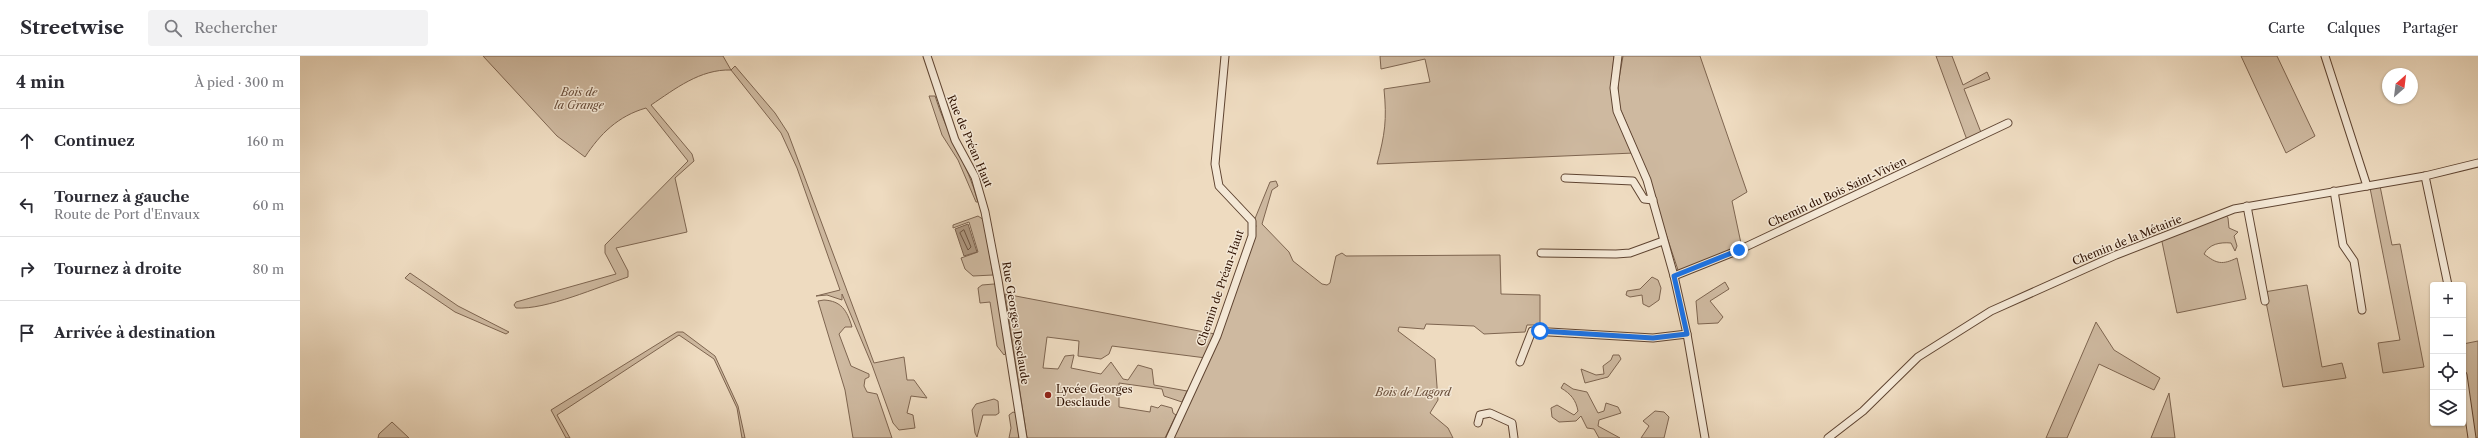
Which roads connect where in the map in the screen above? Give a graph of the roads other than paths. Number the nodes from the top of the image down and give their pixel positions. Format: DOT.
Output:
graph roads {
  1 [pos="927,56"];
  2 [pos="1225,56"];
  3 [pos="1618,56"];
  4 [pos="2325,56"];
  5 [pos="2008,123"];
  6 [pos="2478,164"];
  7 [pos="2425,176"];
  8 [pos="1565,178"];
  9 [pos="2368,186"];
  10 [pos="2334,192"];
  11 [pos="1653,200"];
  12 [pos="2247,206"];
  13 [pos="985,212"];
  14 [pos="1663,242"];
  15 [pos="1540,253"];
  16 [pos="1674,276"];
  17 [pos="2447,282"];
  18 [pos="2265,301"];
  19 [pos="2362,310"];
  20 [pos="1687,334"];
  21 [pos="1520,362"];
  22 [pos="2465,390"];
  23 [pos="1478,423"];
  24 [pos="1023,438"];
  25 [pos="1170,438"];
  26 [pos="1514,438"];
  27 [pos="1705,438"];
  28 [pos="1828,438"];
  29 [pos="2472,438"];
  1 -- 13 [label="street, Rue de Préan Haut"];
  2 -- 25 [label="street, Chemin de Préan-Haut"];
  3 -- 11 [label="street"];
  4 -- 9 [label="street"];
  5 -- 16 [label="street, Chemin du Bois Saint-Vivien"];
  6 -- 7 [label="street, Chemin de la Métairie"];
  7 -- 9 [label="street, Chemin de la Métairie"];
  7 -- 17 [label="street"];
  8 -- 11 [label="street"];
  9 -- 10 [label="street, Chemin de la Métairie"];
  10 -- 12 [label="street, Chemin de la Métairie"];
  10 -- 19 [label="street"];
  11 -- 14 [label="street"];
  12 -- 18 [label="street"];
  12 -- 28 [label="street, Chemin de la Métairie"];
  13 -- 24 [label="street, Rue Georges Desclaude"];
  14 -- 15 [label="street"];
  14 -- 16 [label="street"];
  16 -- 20 [label="street"];
  20 -- 21 [label="street"];
  20 -- 27 [label="street"];
  22 -- 29 [label="street"];
  23 -- 26 [label="street"];
}
